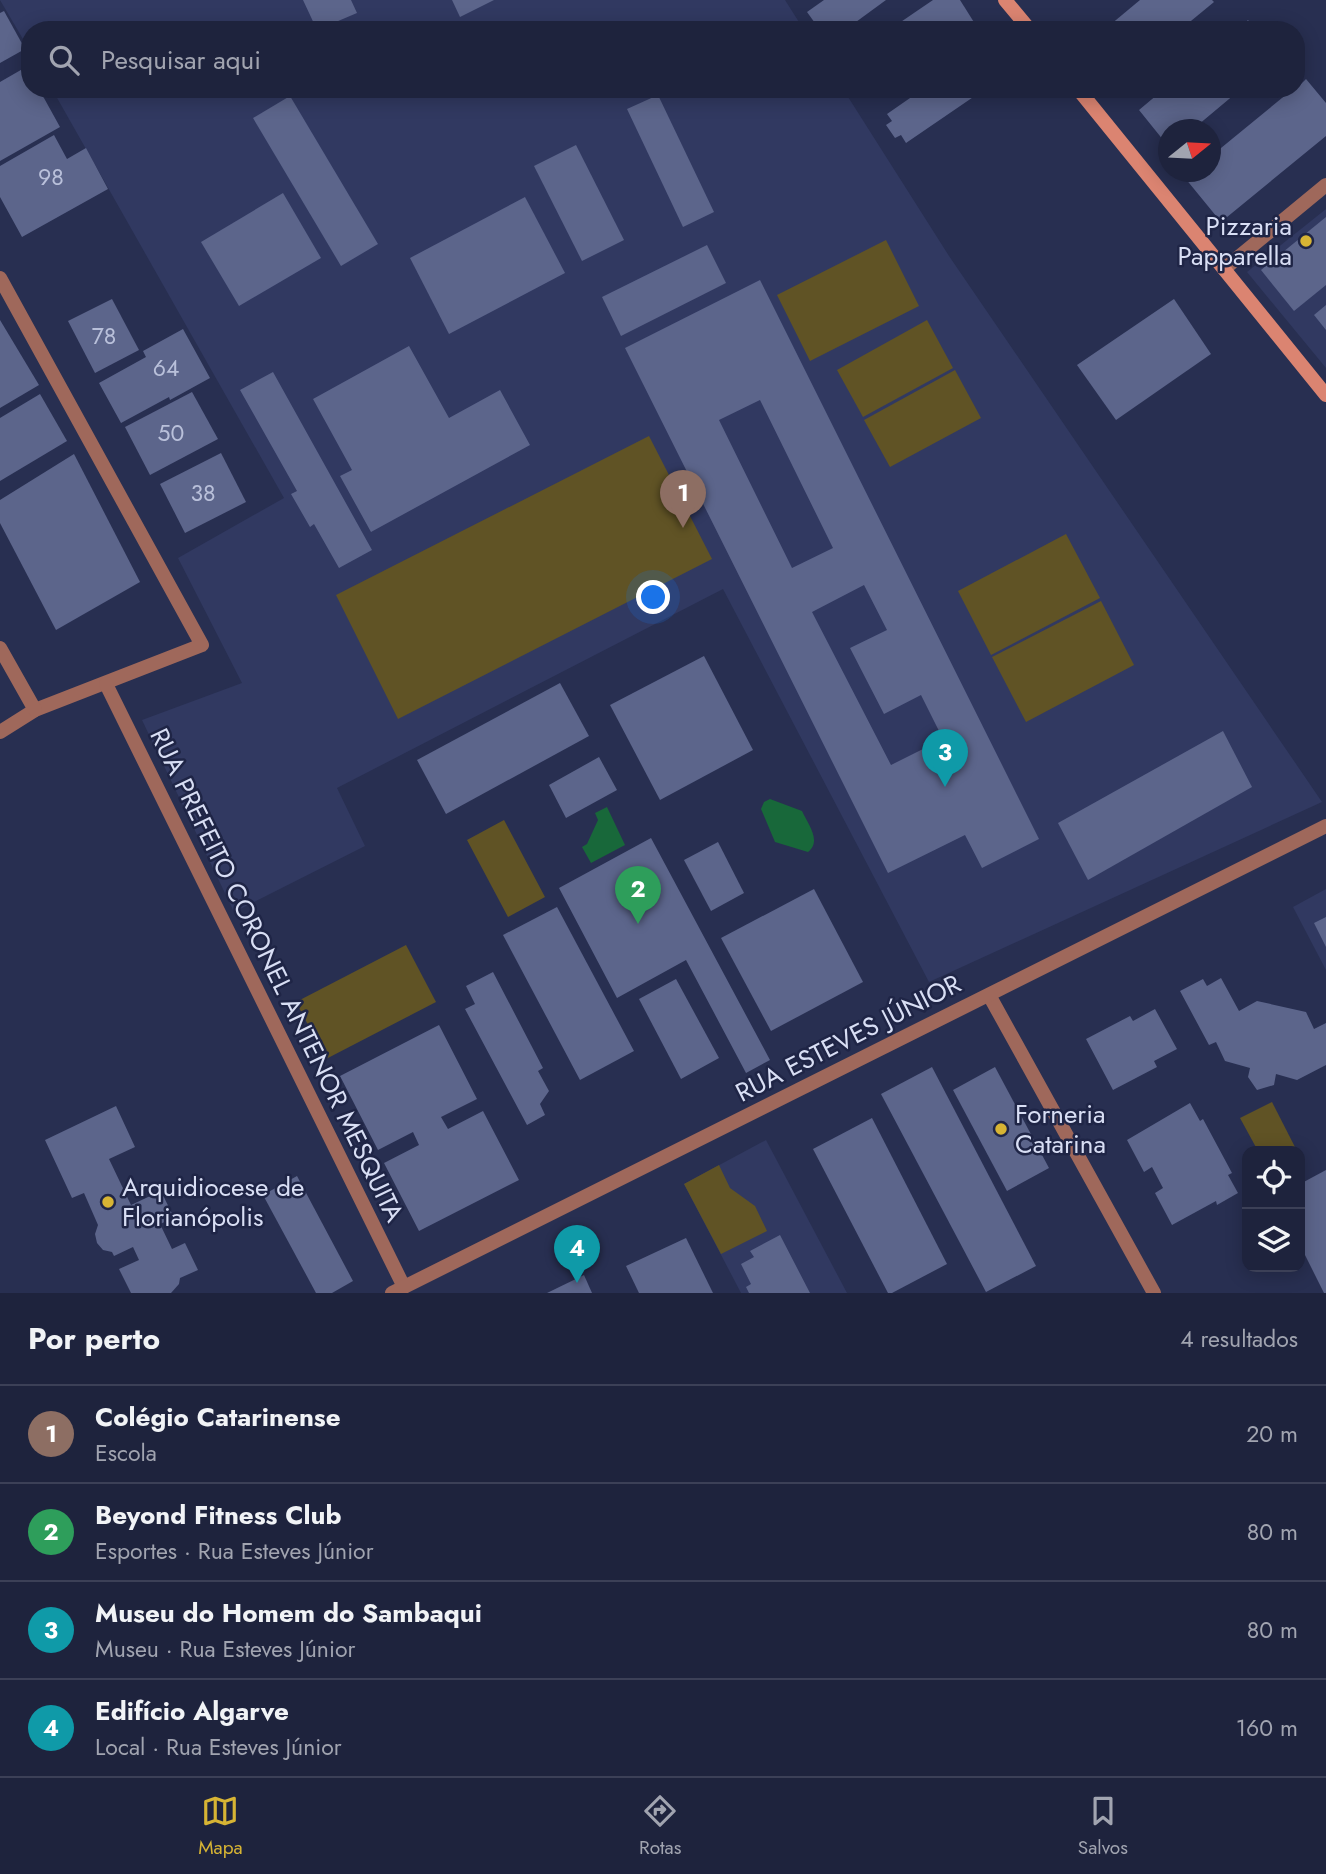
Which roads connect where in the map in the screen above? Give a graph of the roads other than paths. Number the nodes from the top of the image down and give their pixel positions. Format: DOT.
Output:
graph roads {
  1 [pos="1005,0"];
  2 [pos="1022,21"];
  3 [pos="1085,98"];
  4 [pos="1326,185"];
  5 [pos="1224,269"];
  6 [pos="0,278"];
  7 [pos="1326,395"];
  8 [pos="0,648"];
  9 [pos="106,684"];
  10 [pos="35,710"];
  11 [pos="0,732"];
  12 [pos="1326,827"];
  13 [pos="989,995"];
  14 [pos="398,1290"];
  15 [pos="1154,1293"];
  1 -- 2 [label="main road"];
  3 -- 5 [label="main road"];
  4 -- 5 [label="street"];
  5 -- 7 [label="main road"];
  6 -- 9 [label="street"];
  8 -- 10 [label="street"];
  9 -- 10 [label="street"];
  9 -- 14 [label="street, RUA PREFEITO CORONEL ANTENOR MESQUITA"];
  10 -- 11 [label="street"];
  12 -- 13 [label="street, RUA ESTEVES JÚNIOR"];
  13 -- 14 [label="street, RUA ESTEVES JÚNIOR"];
  13 -- 15 [label="street"];
}
